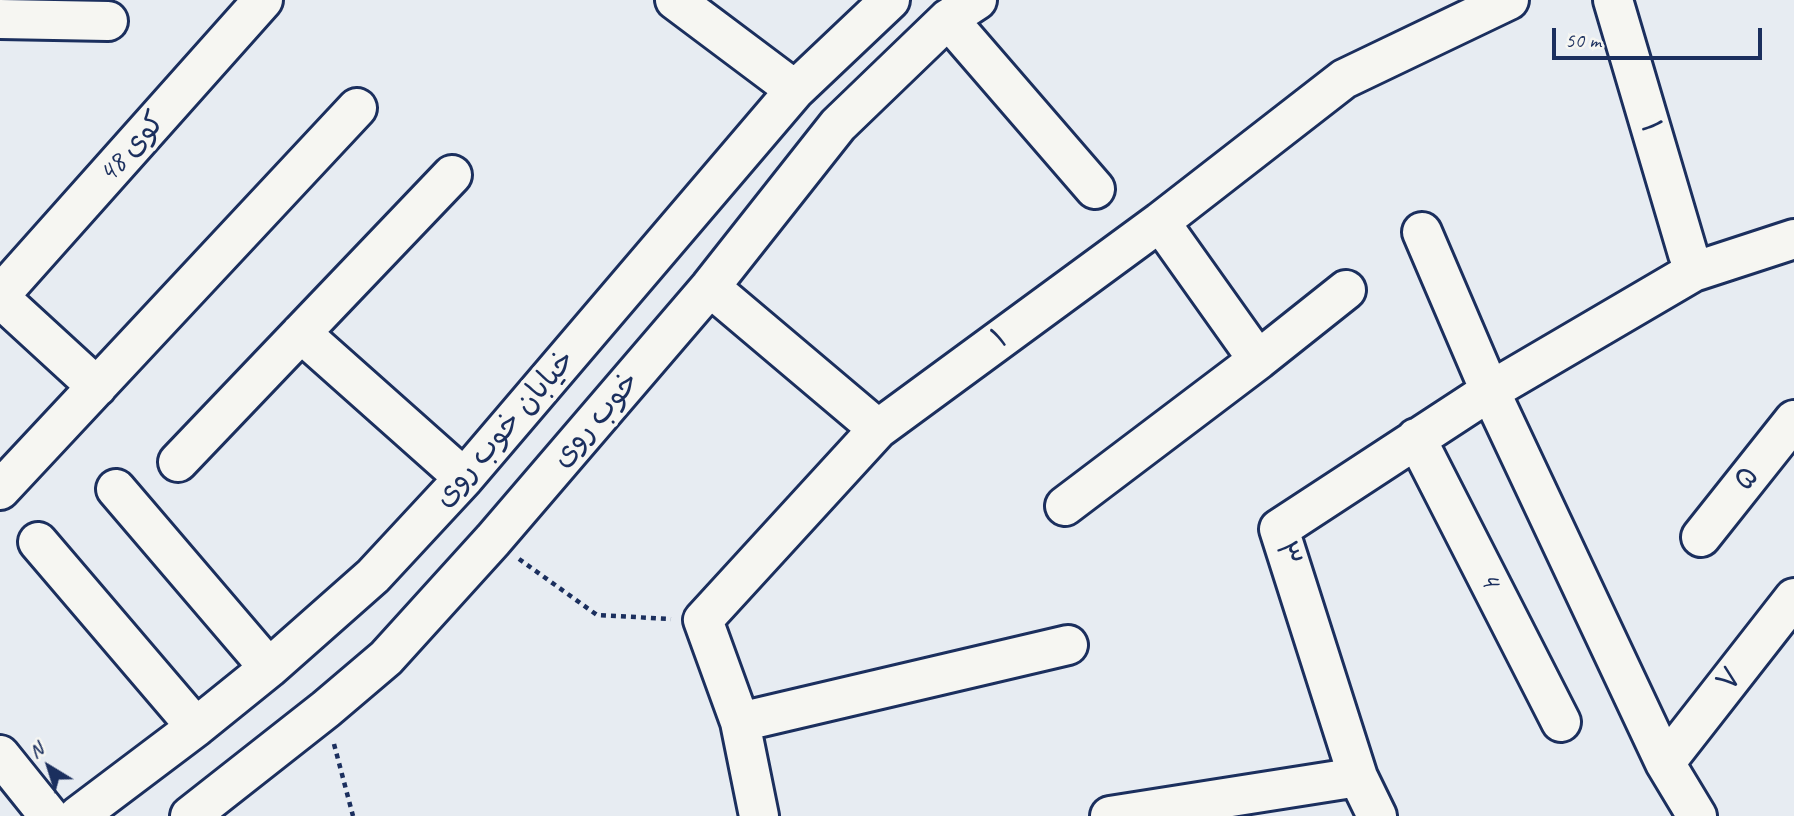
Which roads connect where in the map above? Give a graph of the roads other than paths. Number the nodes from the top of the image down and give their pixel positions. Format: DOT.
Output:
graph roads {
  1 [pos="263,0"];
  2 [pos="675,0"];
  3 [pos="890,0"];
  4 [pos="1509,0"];
  5 [pos="1613,0"];
  6 [pos="962,9"];
  7 [pos="0,19"];
  8 [pos="108,20"];
  9 [pos="795,90"];
  10 [pos="357,108"];
  11 [pos="452,175"];
  12 [pos="1095,189"];
  13 [pos="1160,222"];
  14 [pos="1422,232"];
  15 [pos="1794,239"];
  16 [pos="1688,254"];
  17 [pos="710,287"];
  18 [pos="1346,290"];
  19 [pos="0,296"];
  20 [pos="301,333"];
  21 [pos="1258,360"];
  22 [pos="97,387"];
  23 [pos="1490,391"];
  24 [pos="1794,420"];
  25 [pos="878,429"];
  26 [pos="1416,438"];
  27 [pos="178,462"];
  28 [pos="464,478"];
  29 [pos="116,489"];
  30 [pos="0,490"];
  31 [pos="1065,506"];
  32 [pos="1701,537"];
  33 [pos="38,542"];
  34 [pos="1794,598"];
  35 [pos="1068,645"];
  36 [pos="269,668"];
  37 [pos="740,722"];
  38 [pos="1561,722"];
  39 [pos="196,727"];
  40 [pos="0,755"];
  41 [pos="1665,763"];
  42 [pos="1358,777"];
  43 [pos="49,816"];
  44 [pos="78,816"];
  45 [pos="190,816"];
  46 [pos="759,816"];
  47 [pos="1110,816"];
  48 [pos="1377,816"];
  49 [pos="1697,816"];
  1 -- 19 [label="street, کوی 48"];
  2 -- 9 [label="street"];
  3 -- 9 [label="street, خیابان خوب روی"];
  4 -- 13 [label="street, ۱"];
  5 -- 16 [label="street, ۱"];
  6 -- 12 [label="street"];
  6 -- 17 [label="street, خوب روی"];
  7 -- 8 [label="street"];
  9 -- 28 [label="street, خیابان خوب روی"];
  10 -- 22 [label="street"];
  11 -- 20 [label="street"];
  13 -- 21 [label="street"];
  13 -- 25 [label="street, ۱"];
  14 -- 23 [label="street"];
  15 -- 23 [label="street, ۳"];
  17 -- 25 [label="street"];
  17 -- 45 [label="street, خوب روی"];
  18 -- 21 [label="street"];
  19 -- 22 [label="street, کوی 48"];
  20 -- 27 [label="street"];
  20 -- 28 [label="street"];
  21 -- 31 [label="street"];
  22 -- 30 [label="street"];
  23 -- 26 [label="street, ۳"];
  23 -- 41 [label="street"];
  24 -- 32 [label="street, ۵"];
  25 -- 37 [label="street, ۱"];
  26 -- 38 [label="street, 4"];
  26 -- 42 [label="street, ۳"];
  28 -- 36 [label="street, خیابان خوب روی"];
  29 -- 36 [label="street"];
  33 -- 39 [label="street"];
  34 -- 41 [label="street, ۷"];
  35 -- 37 [label="street"];
  36 -- 39 [label="street, خیابان خوب روی"];
  37 -- 46 [label="street"];
  39 -- 44 [label="street, خیابان خوب روی"];
  40 -- 43 [label="street"];
  41 -- 49 [label="street"];
  42 -- 47 [label="street"];
  42 -- 48 [label="street, ۳"];
}
